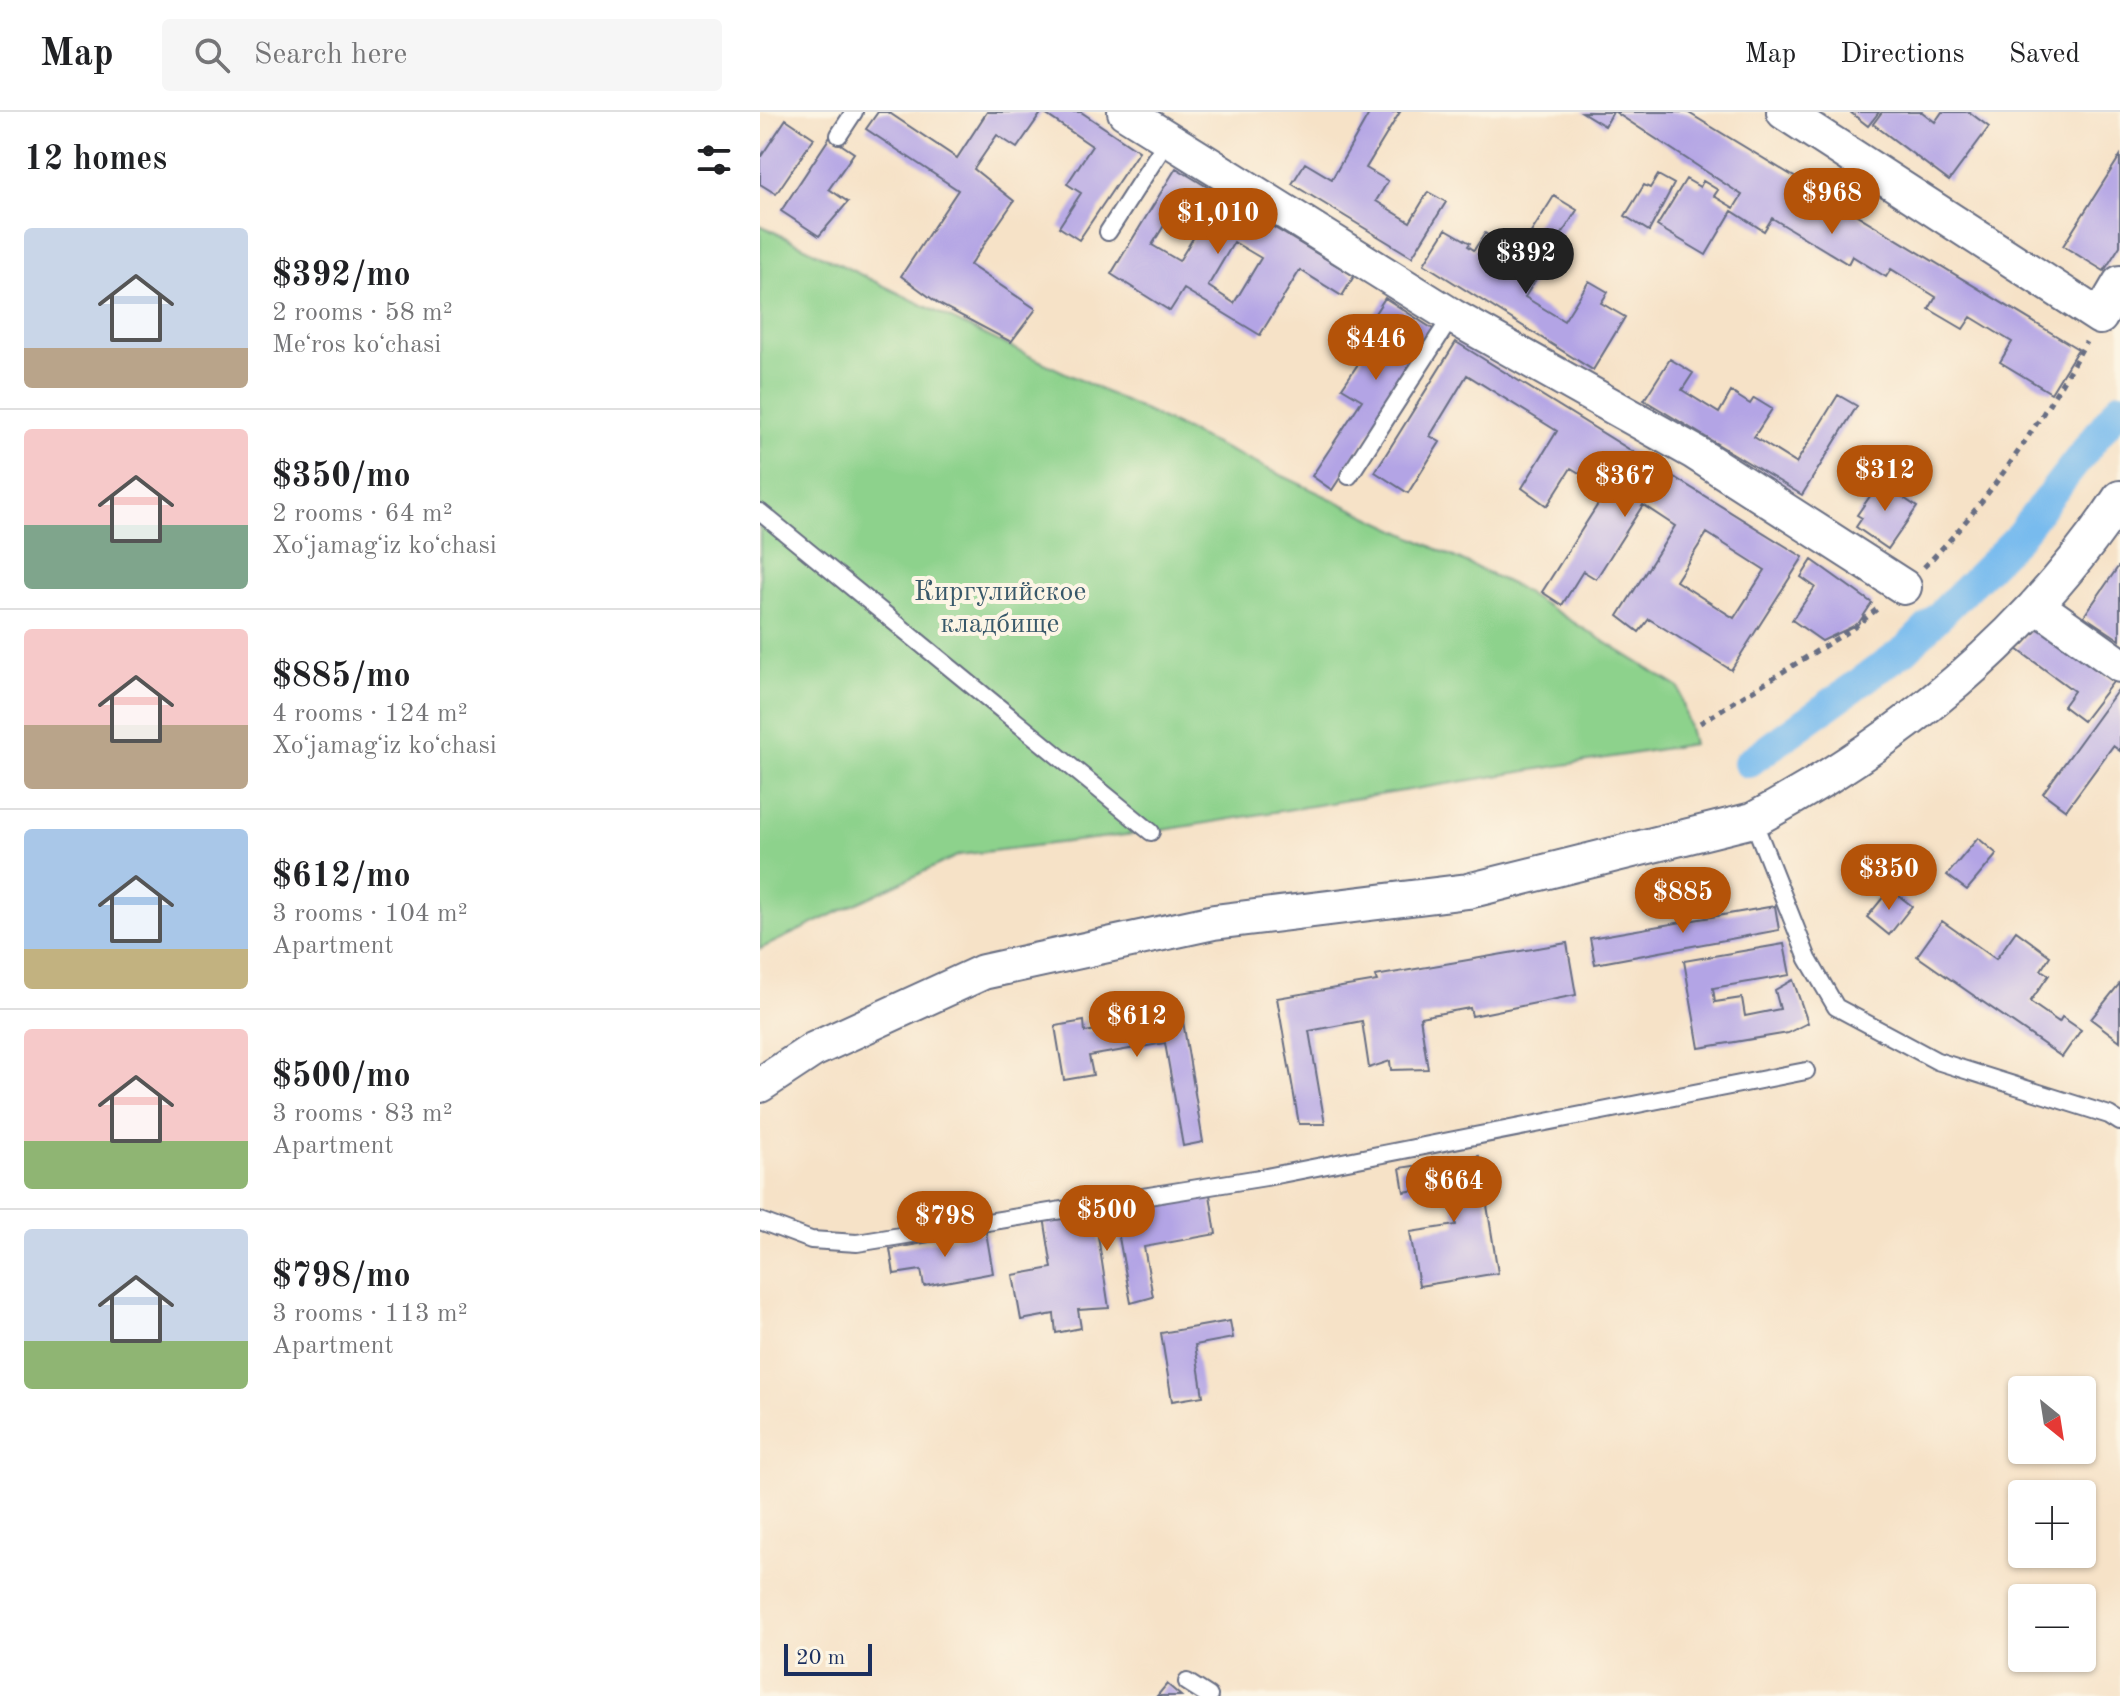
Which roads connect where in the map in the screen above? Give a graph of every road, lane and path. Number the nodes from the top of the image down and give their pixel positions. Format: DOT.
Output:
graph roads {
  1 [pos="854,112"];
  2 [pos="1125,112"];
  3 [pos="1784,112"];
  4 [pos="839,135"];
  5 [pos="1168,139"];
  6 [pos="1108,232"];
  7 [pos="2120,283"];
  8 [pos="1452,316"];
  9 [pos="2100,317"];
  10 [pos="1349,476"];
  11 [pos="2120,498"];
  12 [pos="760,512"];
  13 [pos="1904,587"];
  14 [pos="2036,605"];
  15 [pos="2120,665"];
  16 [pos="1700,723"];
  17 [pos="1753,820"];
  18 [pos="1151,832"];
  19 [pos="1806,1071"];
  20 [pos="760,1085"];
  21 [pos="2120,1122"];
  22 [pos="760,1221"];
  23 [pos="1187,1682"];
  24 [pos="1209,1696"];
  1 -- 4 [label="lane"];
  2 -- 5 [label="street"];
  3 -- 9 [label="street"];
  5 -- 6 [label="lane"];
  5 -- 8 [label="street"];
  7 -- 9 [label="street"];
  8 -- 10 [label="lane"];
  8 -- 13 [label="street"];
  9 -- 13 [label="path"];
  11 -- 14 [label="street"];
  12 -- 18 [label="lane"];
  13 -- 16 [label="path"];
  14 -- 15 [label="street"];
  14 -- 17 [label="street"];
  17 -- 20 [label="street"];
  17 -- 21 [label="lane"];
  19 -- 22 [label="lane"];
  23 -- 24 [label="lane"];
}
